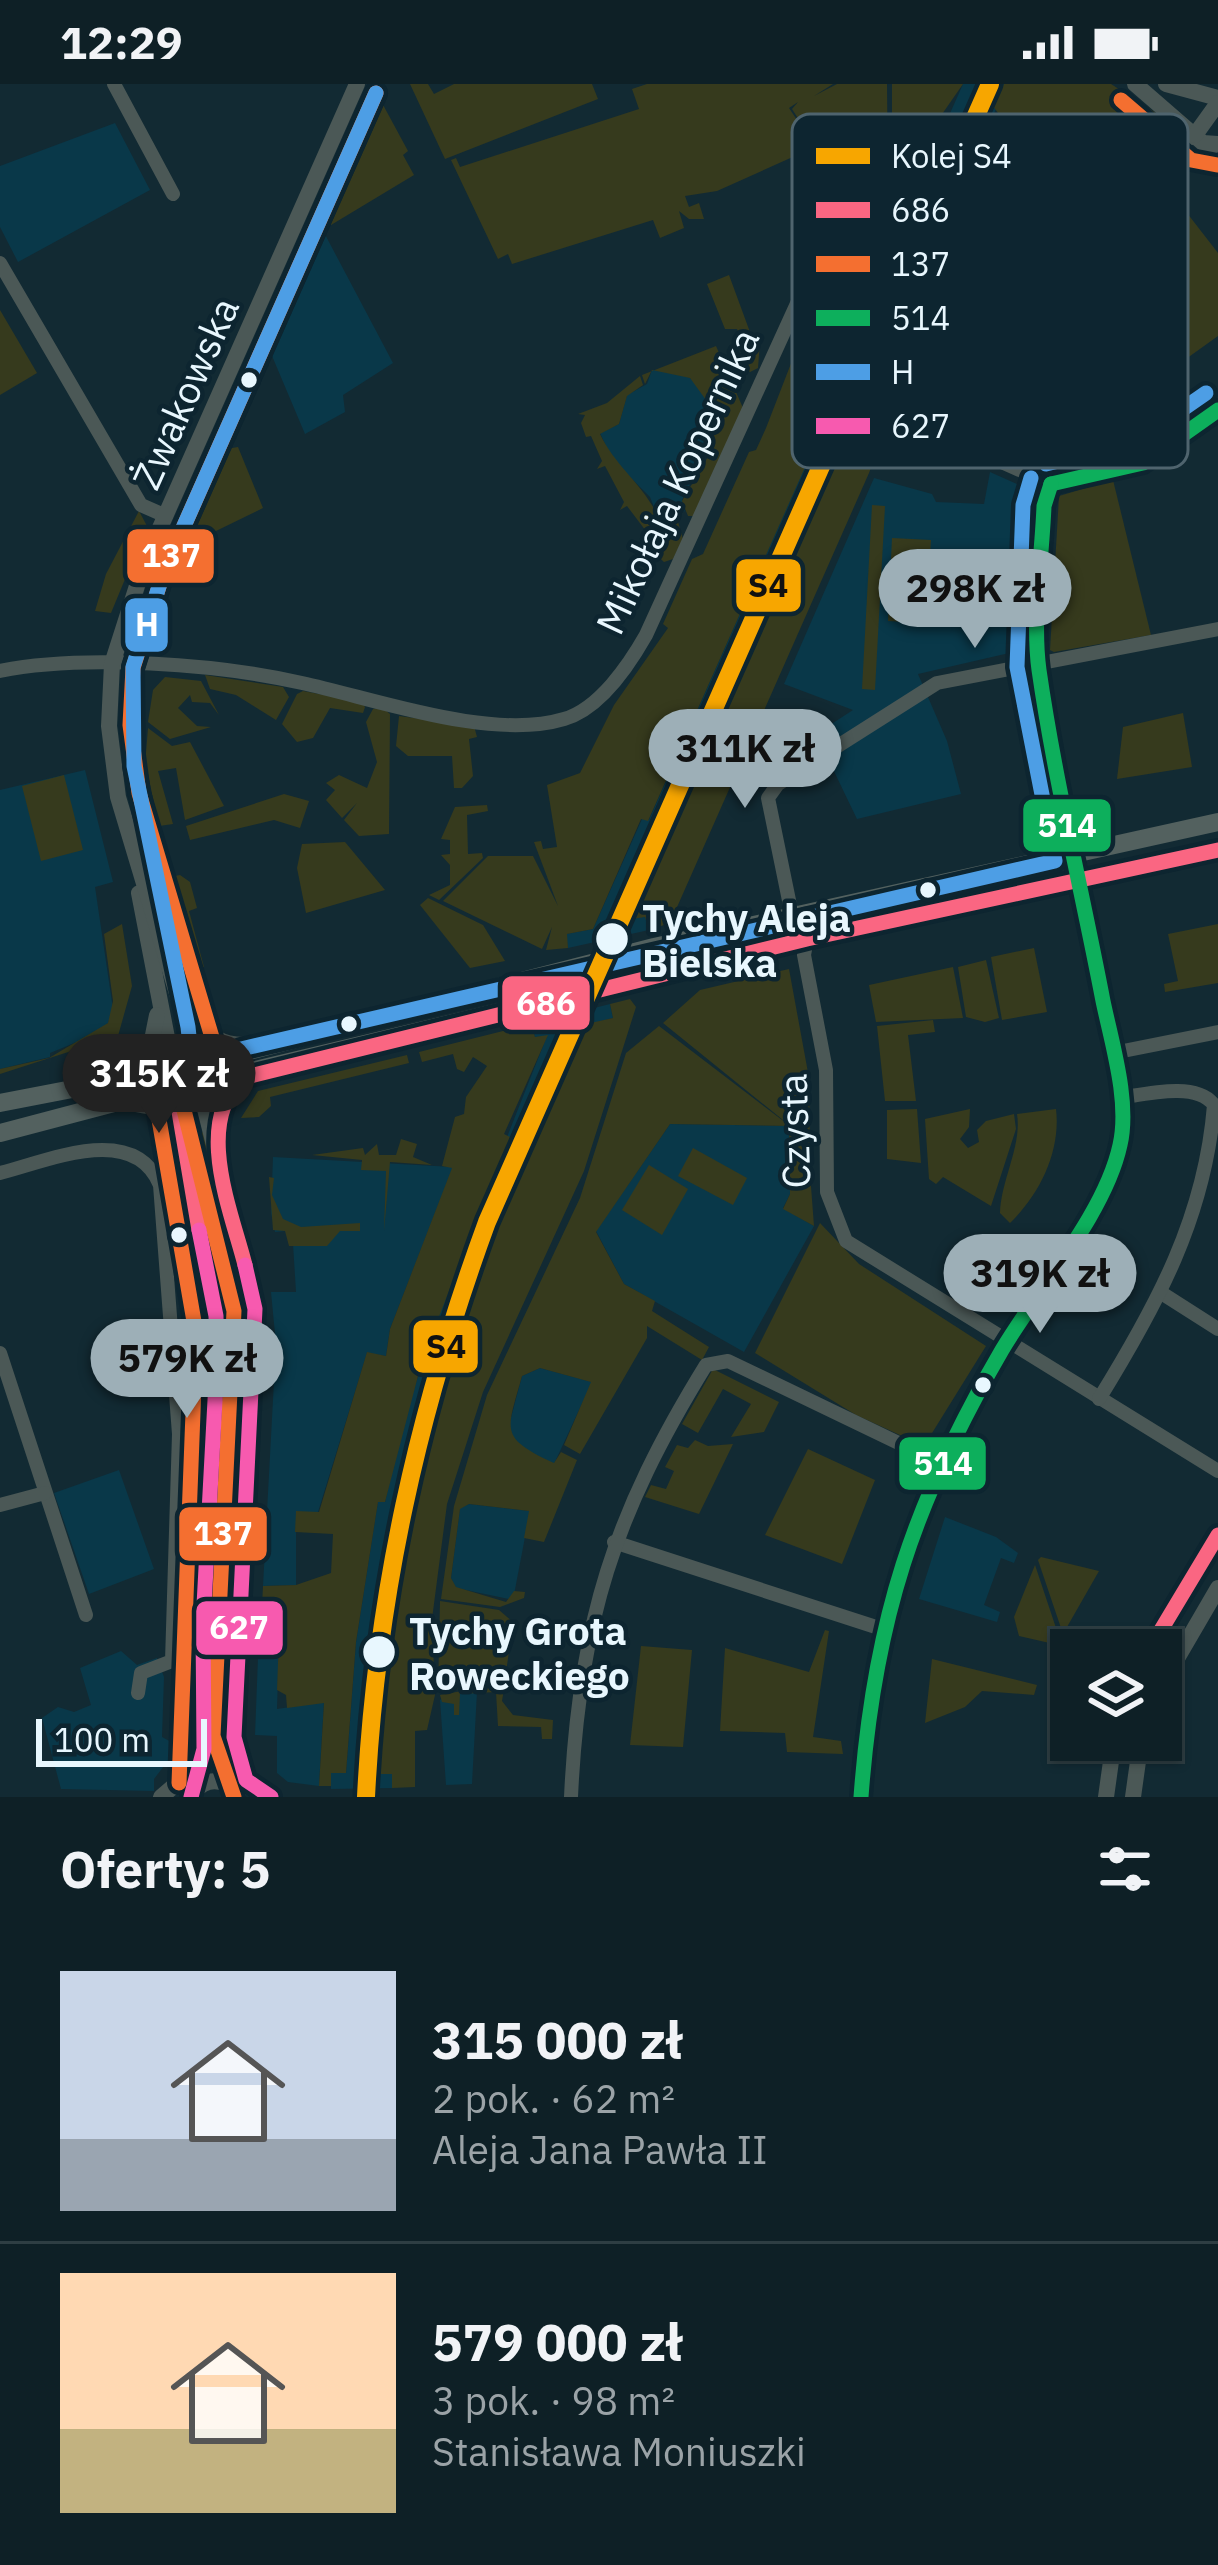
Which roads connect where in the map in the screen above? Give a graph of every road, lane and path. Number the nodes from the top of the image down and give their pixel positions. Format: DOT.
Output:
graph roads {
  1 [pos="114,84"];
  2 [pos="357,84"];
  3 [pos="1135,84"];
  4 [pos="1166,84"];
  5 [pos="1218,101"];
  6 [pos="1172,114"];
  7 [pos="1205,141"];
  8 [pos="1218,166"];
  9 [pos="173,194"];
  10 [pos="0,263"];
  11 [pos="792,315"];
  12 [pos="1218,410"];
  13 [pos="1188,431"];
  14 [pos="1015,468"];
  15 [pos="1121,468"];
  16 [pos="1051,484"];
  17 [pos="166,516"];
  18 [pos="1218,629"];
  19 [pos="112,664"];
  20 [pos="1038,665"];
  21 [pos="0,671"];
  22 [pos="1218,822"];
  23 [pos="1073,850"];
  24 [pos="1218,850"];
  25 [pos="1080,877"];
  26 [pos="139,880"];
  27 [pos="824,908"];
  28 [pos="792,915"];
  29 [pos="764,922"];
  30 [pos="828,934"];
  31 [pos="807,939"];
  32 [pos="770,948"];
  33 [pos="172,971"];
  34 [pos="152,972"];
  35 [pos="1218,1032"];
  36 [pos="285,1037"];
  37 [pos="197,1053"];
  38 [pos="1113,1053"];
  39 [pos="166,1057"];
  40 [pos="276,1066"];
  41 [pos="100,1080"];
  42 [pos="203,1086"];
  43 [pos="171,1092"];
  44 [pos="1119,1098"];
  45 [pos="0,1103"];
  46 [pos="109,1106"];
  47 [pos="0,1132"];
  48 [pos="221,1159"];
  49 [pos="188,1170"];
  50 [pos="0,1173"];
  51 [pos="1203,1188"];
  52 [pos="1218,1198"];
  53 [pos="203,1242"];
  54 [pos="240,1245"];
  55 [pos="1162,1294"];
  56 [pos="252,1295"];
  57 [pos="214,1302"];
  58 [pos="1218,1329"];
  59 [pos="217,1332"];
  60 [pos="173,1336"];
  61 [pos="1007,1342"];
  62 [pos="0,1354"];
  63 [pos="1099,1399"];
  64 [pos="213,1419"];
  65 [pos="252,1420"];
  66 [pos="938,1462"];
  67 [pos="1218,1471"];
  68 [pos="45,1493"];
  69 [pos="0,1505"];
  70 [pos="1218,1535"];
  71 [pos="614,1542"];
  72 [pos="1218,1588"];
  73 [pos="86,1615"];
  74 [pos="879,1628"];
  75 [pos="1162,1629"];
  76 [pos="1182,1650"];
  77 [pos="202,1665"];
  78 [pos="138,1693"];
  79 [pos="234,1736"];
  80 [pos="1111,1761"];
  81 [pos="1138,1761"];
  82 [pos="238,1792"];
  83 [pos="191,1793"];
  84 [pos="160,1797"];
  85 [pos="271,1797"];
  86 [pos="571,1797"];
  87 [pos="861,1797"];
  88 [pos="1106,1797"];
  89 [pos="1133,1797"];
  1 -- 9 [label="street"];
  2 -- 17 [label="street, Żwakowska"];
  3 -- 6 [label="street"];
  4 -- 5 [label="street"];
  5 -- 7 [label="street"];
  7 -- 8 [label="street"];
  10 -- 17 [label="street"];
  11 -- 19 [label="street, Mikołaja Kopernika"];
  12 -- 13 [label="street"];
  14 -- 16 [label="street"];
  15 -- 16 [label="street"];
  16 -- 20 [label="street"];
  17 -- 19 [label="street, Żwakowska"];
  18 -- 20 [label="street"];
  19 -- 21 [label="street, Mikołaja Kopernika"];
  19 -- 26 [label="street, Żwakowska"];
  20 -- 23 [label="street"];
  20 -- 28 [label="street"];
  22 -- 23 [label="main road"];
  23 -- 25 [label="street"];
  23 -- 27 [label="main road"];
  24 -- 25 [label="main road"];
  25 -- 30 [label="main road"];
  25 -- 38 [label="street"];
  26 -- 33 [label="street, Żwakowska"];
  26 -- 34 [label="street, Żwakowska"];
  27 -- 28 [label="main road"];
  27 -- 30 [label="main road"];
  28 -- 29 [label="main road"];
  29 -- 32 [label="main road"];
  29 -- 36 [label="main road"];
  30 -- 31 [label="main road"];
  31 -- 32 [label="main road"];
  31 -- 61 [label="street, Czysta"];
  32 -- 40 [label="main road"];
  33 -- 36 [label="street"];
  33 -- 37 [label="street, Żwakowska"];
  34 -- 39 [label="street, Żwakowska"];
  34 -- 41 [label="street"];
  35 -- 38 [label="street"];
  36 -- 37 [label="main road"];
  37 -- 39 [label="main road"];
  37 -- 42 [label="main road"];
  38 -- 44 [label="street"];
  39 -- 41 [label="main road"];
  39 -- 43 [label="main road"];
  40 -- 42 [label="main road"];
  40 -- 48 [label="street"];
  41 -- 45 [label="main road"];
  42 -- 43 [label="main road"];
  42 -- 48 [label="street"];
  43 -- 46 [label="main road"];
  43 -- 49 [label="street"];
  44 -- 51 [label="street"];
  44 -- 61 [label="street"];
  46 -- 47 [label="main road"];
  46 -- 49 [label="street"];
  48 -- 54 [label="street"];
  49 -- 53 [label="street"];
  50 -- 60 [label="street"];
  51 -- 52 [label="street"];
  51 -- 55 [label="street"];
  53 -- 54 [label="street"];
  53 -- 57 [label="street"];
  54 -- 56 [label="street"];
  55 -- 58 [label="street"];
  55 -- 63 [label="street"];
  56 -- 57 [label="street"];
  56 -- 65 [label="street"];
  57 -- 59 [label="street"];
  59 -- 60 [label="street"];
  59 -- 64 [label="street"];
  60 -- 78 [label="street"];
  61 -- 63 [label="street, Czysta"];
  61 -- 66 [label="street"];
  62 -- 68 [label="street"];
  63 -- 67 [label="street, Czysta"];
  64 -- 65 [label="street"];
  64 -- 77 [label="street"];
  65 -- 79 [label="street"];
  66 -- 71 [label="street"];
  66 -- 74 [label="street"];
  68 -- 69 [label="street"];
  68 -- 73 [label="street"];
  70 -- 75 [label="street"];
  71 -- 74 [label="street"];
  71 -- 86 [label="street"];
  72 -- 76 [label="street"];
  74 -- 87 [label="street"];
  77 -- 83 [label="street"];
  77 -- 84 [label="street"];
  79 -- 82 [label="street"];
  79 -- 85 [label="street"];
  80 -- 88 [label="street"];
  81 -- 89 [label="street"];
  82 -- 83 [label="street"];
}
